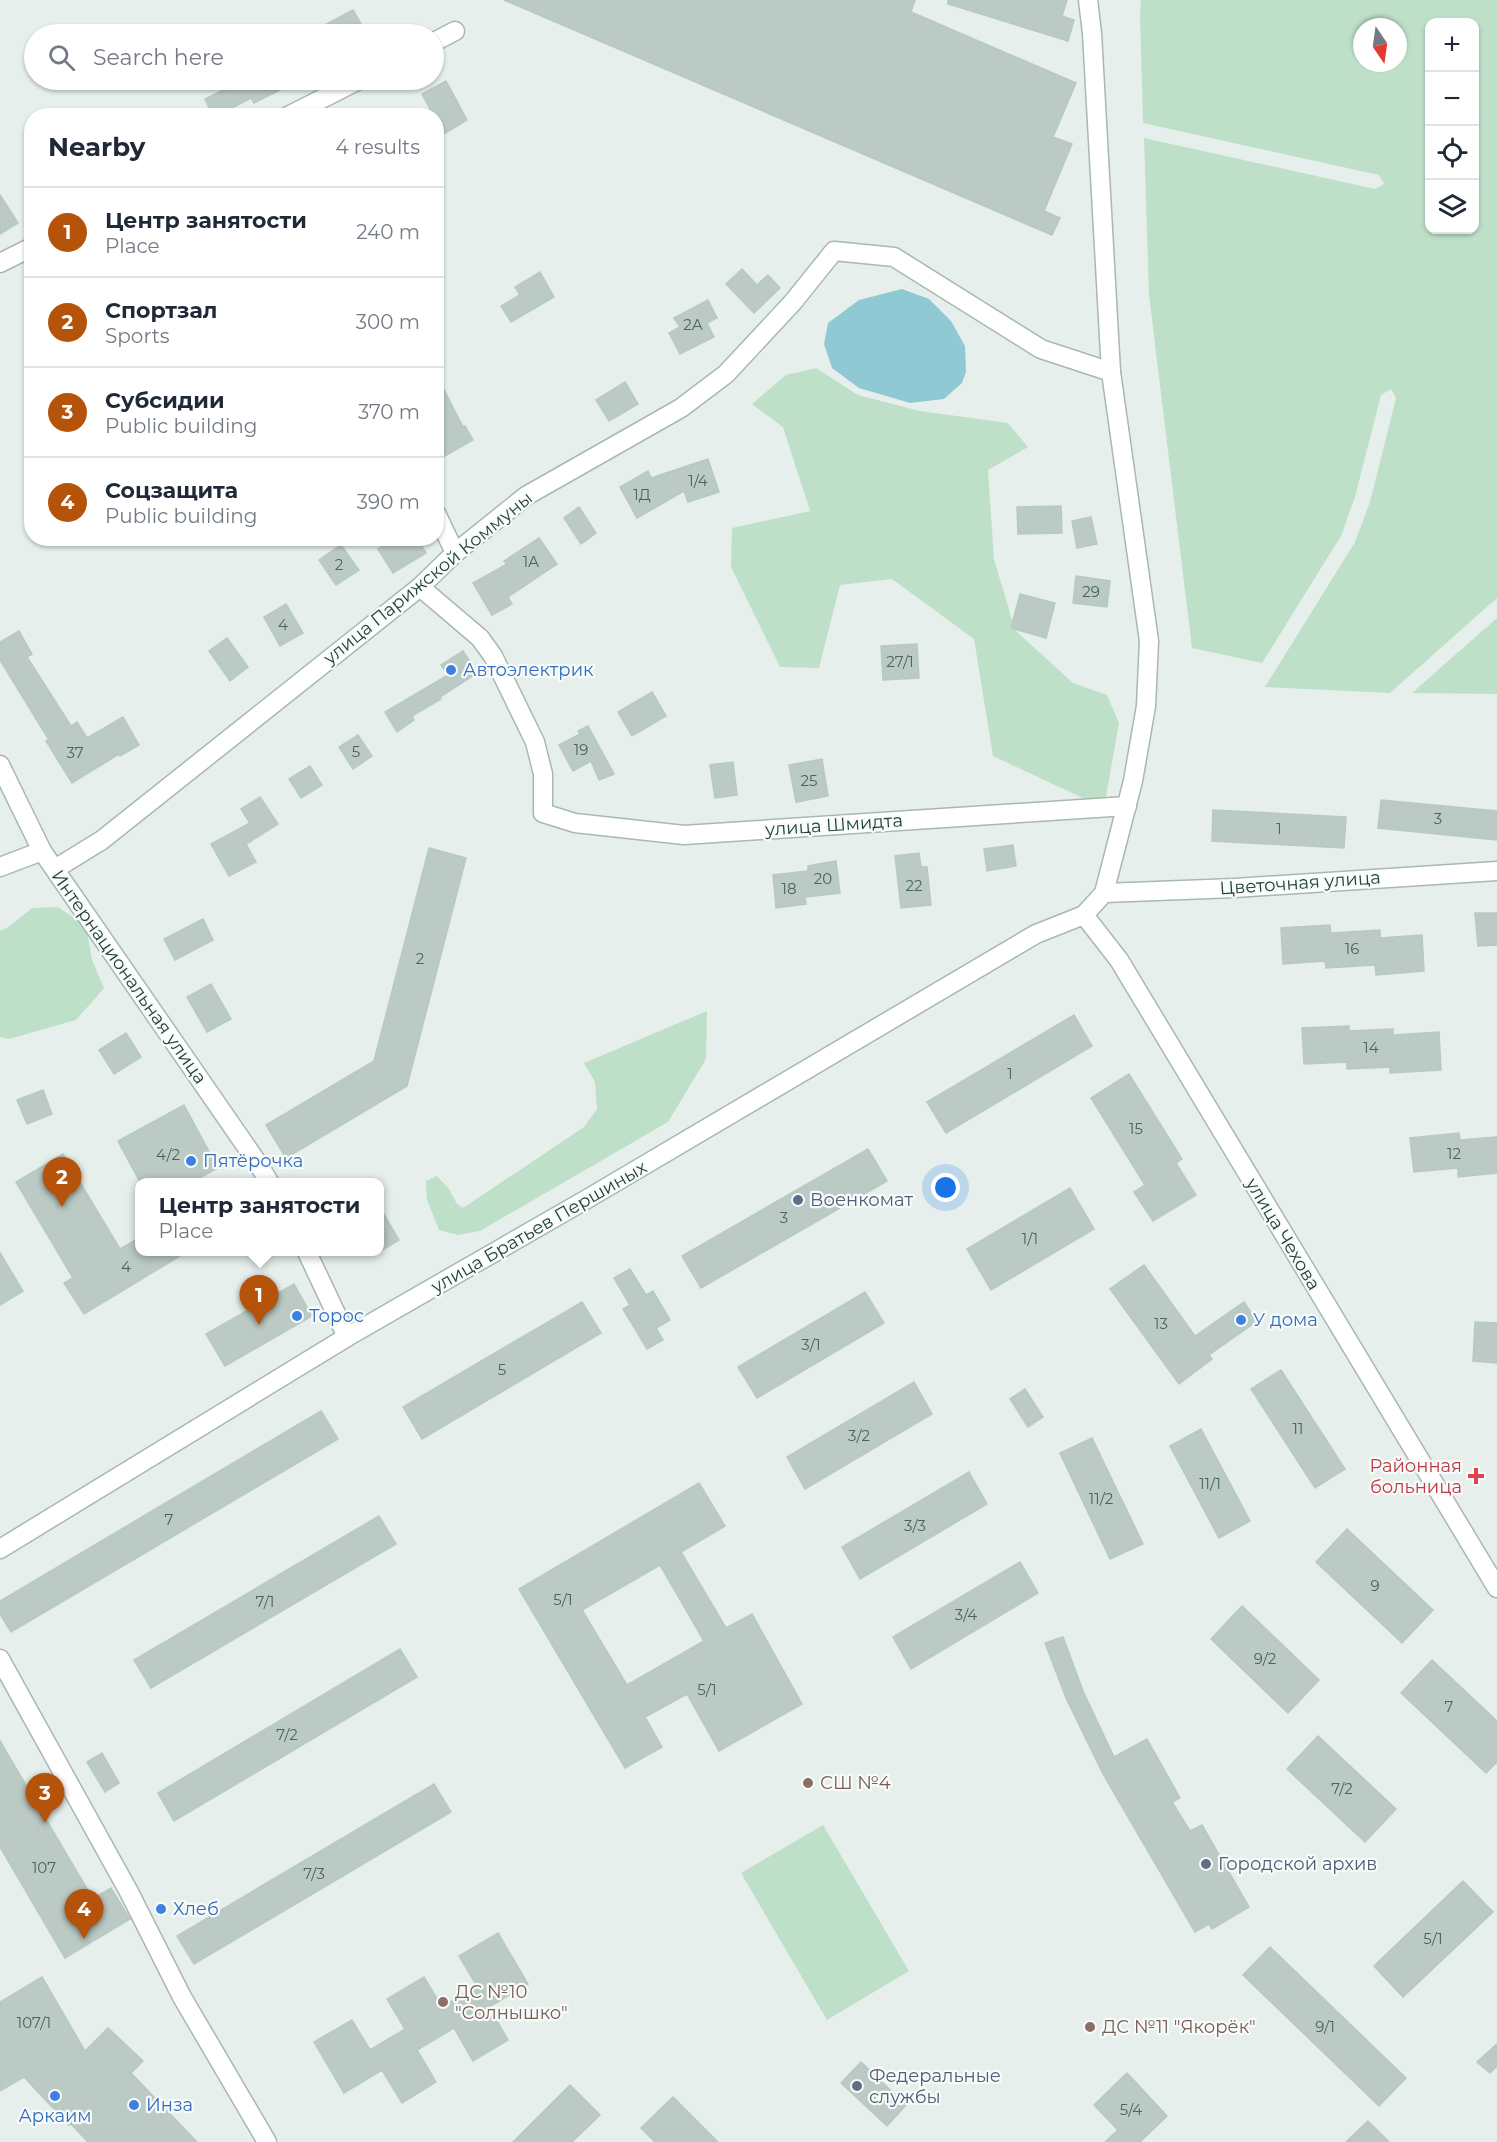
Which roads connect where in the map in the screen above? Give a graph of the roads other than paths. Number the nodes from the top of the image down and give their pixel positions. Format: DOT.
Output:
graph roads {
  1 [pos="1088,0"];
  2 [pos="455,31"];
  3 [pos="444,37"];
  4 [pos="339,90"];
  5 [pos="304,108"];
  6 [pos="24,251"];
  7 [pos="0,263"];
  8 [pos="1111,372"];
  9 [pos="444,530"];
  10 [pos="455,553"];
  11 [pos="420,587"];
  12 [pos="0,765"];
  13 [pos="1127,806"];
  14 [pos="42,851"];
  15 [pos="0,867"];
  16 [pos="55,869"];
  17 [pos="1497,871"];
  18 [pos="1104,893"];
  19 [pos="1084,915"];
  20 [pos="266,1178"];
  21 [pos="309,1256"];
  22 [pos="347,1337"];
  23 [pos="0,1549"];
  24 [pos="1497,1588"];
  25 [pos="0,1659"];
  26 [pos="267,2142"];
  1 -- 8 [label="street"];
  2 -- 3 [label="street"];
  4 -- 5 [label="street"];
  6 -- 7 [label="street"];
  8 -- 10 [label="street, улица Парижской Коммуны"];
  8 -- 13 [label="street"];
  9 -- 10 [label="street"];
  10 -- 11 [label="street, улица Парижской Коммуны"];
  11 -- 13 [label="street, улица Шмидта"];
  11 -- 16 [label="street, улица Парижской Коммуны"];
  12 -- 14 [label="street, Интернациональная улица"];
  13 -- 18 [label="street"];
  14 -- 15 [label="street"];
  14 -- 16 [label="street, Интернациональная улица"];
  16 -- 20 [label="street, Интернациональная улица"];
  17 -- 18 [label="street, Цветочная улица"];
  18 -- 19 [label="street"];
  19 -- 22 [label="street, улица Братьев Першиных"];
  19 -- 24 [label="street, улица Чехова"];
  21 -- 22 [label="street"];
  22 -- 23 [label="street, улица Братьев Першиных"];
  25 -- 26 [label="street"];
}
